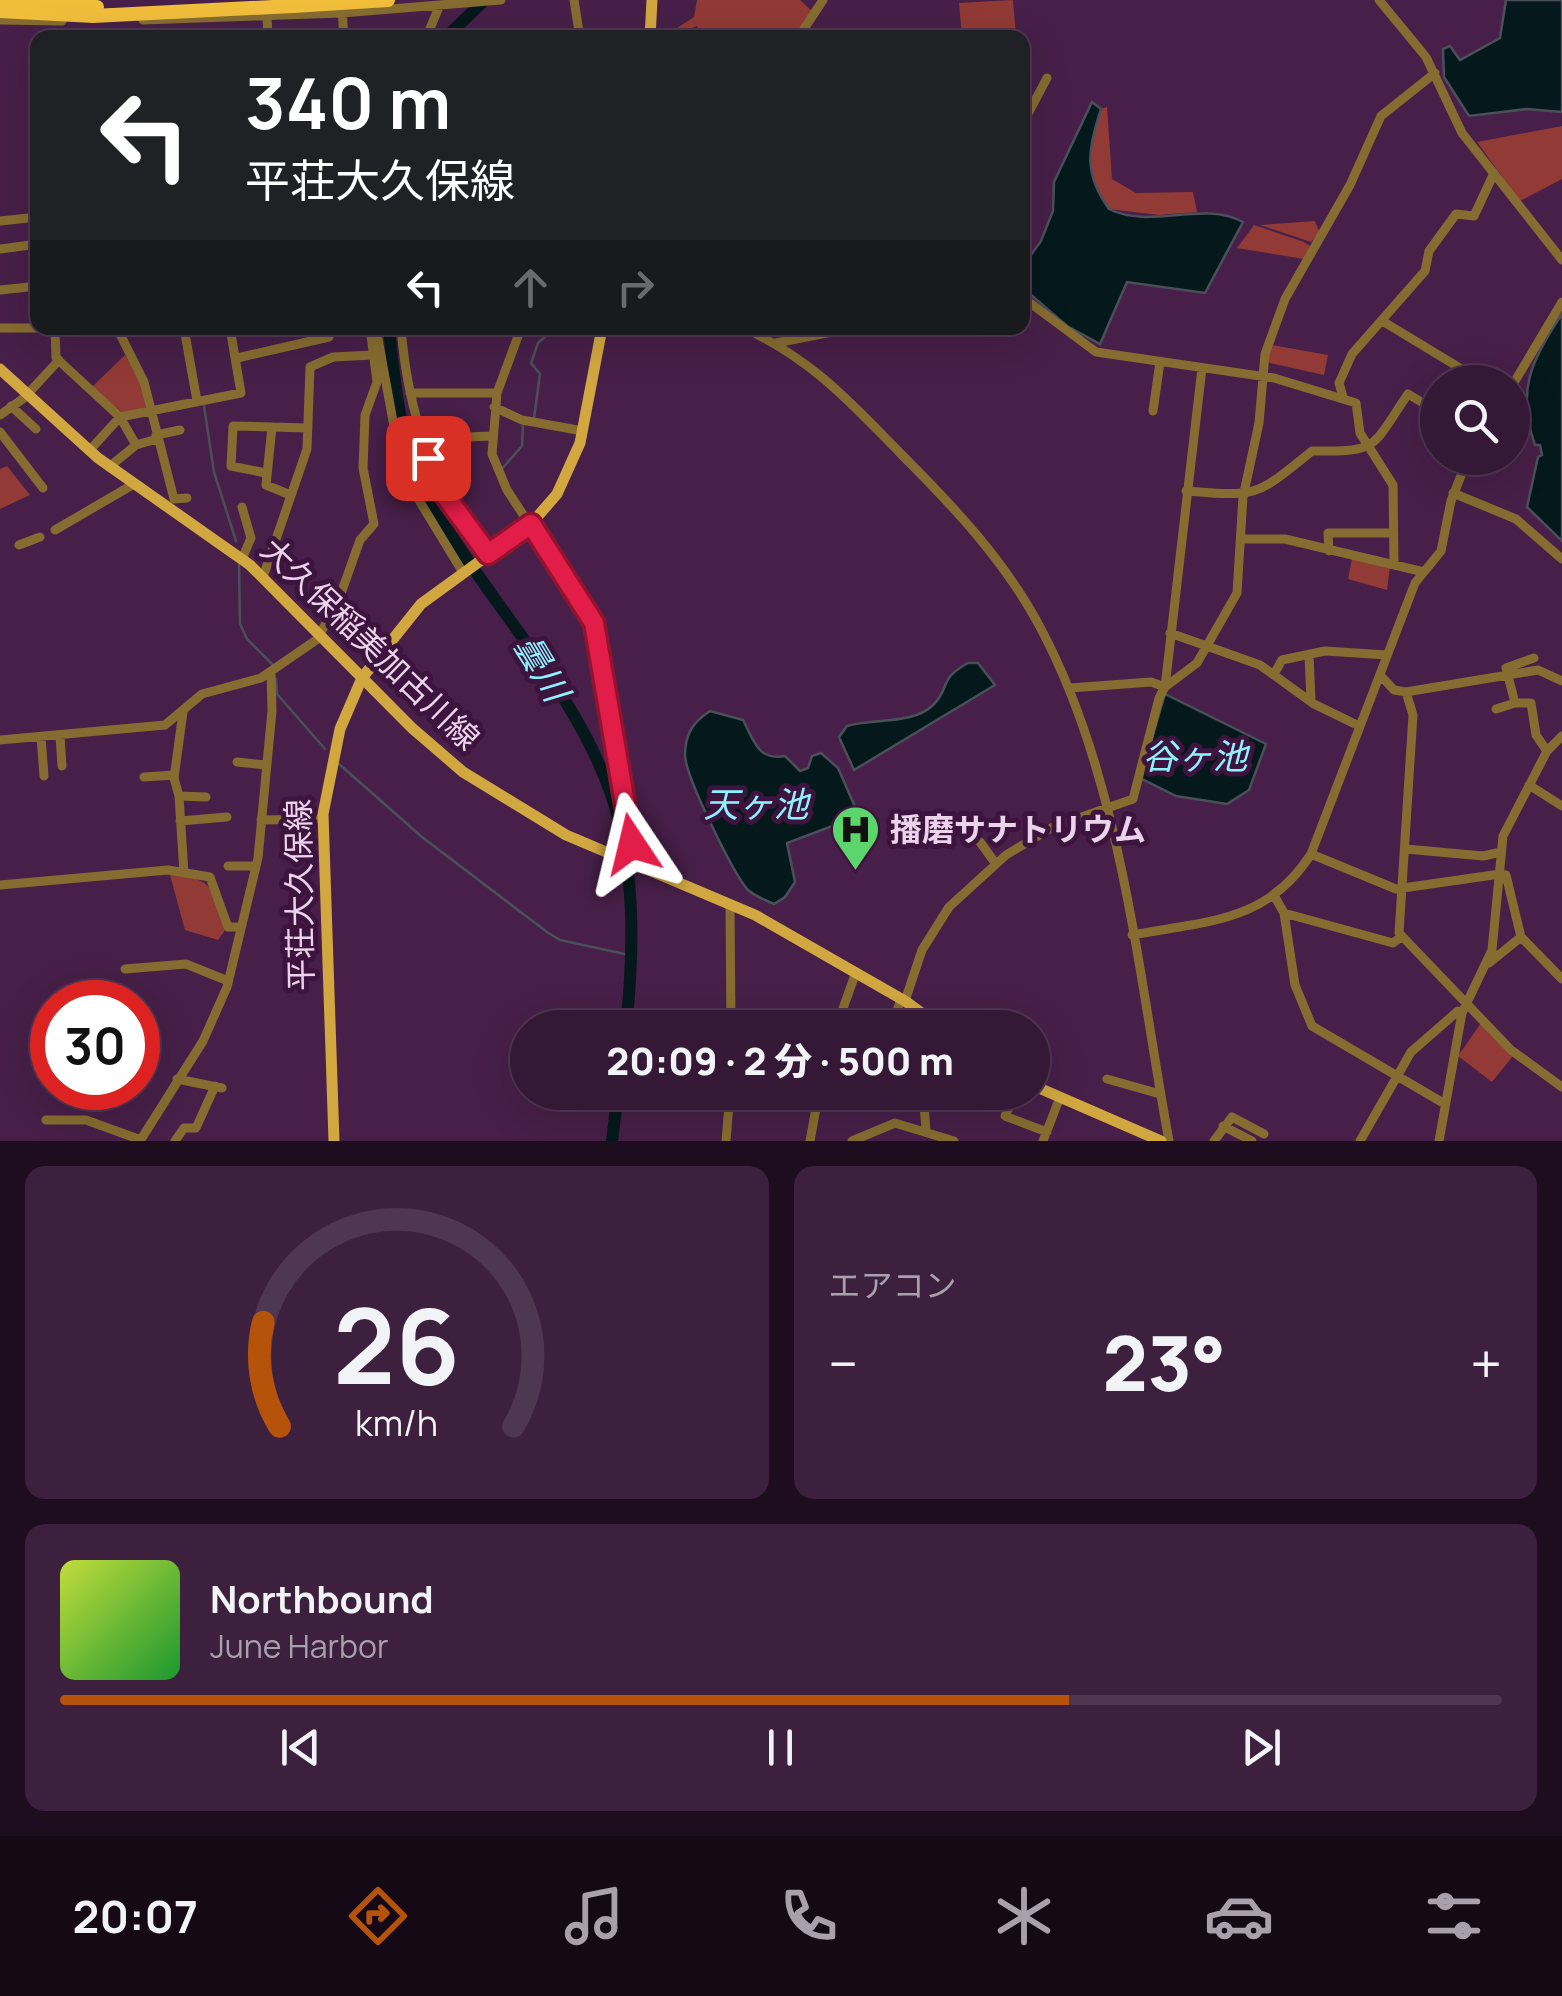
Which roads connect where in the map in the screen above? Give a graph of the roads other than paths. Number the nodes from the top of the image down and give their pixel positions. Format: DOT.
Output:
graph roads {
  1 [pos="340,0"];
  2 [pos="388,0"];
  3 [pos="501,0"];
  4 [pos="574,0"];
  5 [pos="652,0"];
  6 [pos="823,0"];
  7 [pos="1380,0"];
  8 [pos="0,2"];
  9 [pos="293,6"];
  10 [pos="439,6"];
  11 [pos="0,11"];
  12 [pos="342,13"];
  13 [pos="267,16"];
  14 [pos="0,20"];
  15 [pos="268,30"];
  16 [pos="343,30"];
  17 [pos="429,30"];
  18 [pos="579,30"];
  19 [pos="650,30"];
  20 [pos="803,30"];
  21 [pos="1435,72"];
  22 [pos="1047,78"];
  23 [pos="1030,110"];
  24 [pos="1494,173"];
  25 [pos="30,218"];
  26 [pos="0,222"];
  27 [pos="30,245"];
  28 [pos="0,249"];
  29 [pos="1562,260"];
  30 [pos="30,287"];
  31 [pos="0,290"];
  32 [pos="1562,302"];
  33 [pos="1030,303"];
  34 [pos="1384,322"];
  35 [pos="0,328"];
  36 [pos="30,328"];
  37 [pos="56,335"];
  38 [pos="120,335"];
  39 [pos="185,335"];
  40 [pos="232,335"];
  41 [pos="318,335"];
  42 [pos="330,335"];
  43 [pos="373,335"];
  44 [pos="374,335"];
  45 [pos="402,335"];
  46 [pos="518,335"];
  47 [pos="601,335"];
  48 [pos="759,335"];
  49 [pos="817,335"];
  50 [pos="776,343"];
  51 [pos="373,355"];
  52 [pos="333,356"];
  53 [pos="237,358"];
  54 [pos="59,360"];
  55 [pos="1160,362"];
  56 [pos="1456,365"];
  57 [pos="1524,365"];
  58 [pos="1202,368"];
  59 [pos="0,369"];
  60 [pos="1263,378"];
  61 [pos="28,393"];
  62 [pos="497,393"];
  63 [pos="410,394"];
  64 [pos="1343,397"];
  65 [pos="197,401"];
  66 [pos="1420,401"];
  67 [pos="11,406"];
  68 [pos="494,407"];
  69 [pos="152,411"];
  70 [pos="1153,412"];
  71 [pos="0,415"];
  72 [pos="120,416"];
  73 [pos="350,420"];
  74 [pos="365,421"];
  75 [pos="272,427"];
  76 [pos="36,428"];
  77 [pos="308,428"];
  78 [pos="180,430"];
  79 [pos="583,431"];
  80 [pos="0,432"];
  81 [pos="490,436"];
  82 [pos="157,437"];
  83 [pos="421,439"];
  84 [pos="136,445"];
  85 [pos="1368,448"];
  86 [pos="89,450"];
  87 [pos="428,458"];
  88 [pos="109,466"];
  89 [pos="404,467"];
  90 [pos="266,473"];
  91 [pos="1461,475"];
  92 [pos="134,484"];
  93 [pos="43,488"];
  94 [pos="1186,491"];
  95 [pos="288,494"];
  96 [pos="1453,494"];
  97 [pos="1243,497"];
  98 [pos="187,498"];
  99 [pos="242,507"];
  100 [pos="531,524"];
  101 [pos="54,530"];
  102 [pos="1394,533"];
  103 [pos="40,537"];
  104 [pos="1244,539"];
  105 [pos="20,546"];
  106 [pos="1329,551"];
  107 [pos="486,555"];
  108 [pos="242,558"];
  109 [pos="1562,559"];
  110 [pos="1394,563"];
  111 [pos="464,571"];
  112 [pos="1424,572"];
  113 [pos="263,577"];
  114 [pos="1170,633"];
  115 [pos="321,635"];
  116 [pos="1208,646"];
  117 [pos="1309,654"];
  118 [pos="1387,655"];
  119 [pos="1534,658"];
  120 [pos="270,673"];
  121 [pos="1507,673"];
  122 [pos="1274,674"];
  123 [pos="1380,674"];
  124 [pos="362,678"];
  125 [pos="1562,681"];
  126 [pos="1165,687"];
  127 [pos="1070,688"];
  128 [pos="1406,692"];
  129 [pos="1311,702"];
  130 [pos="1515,704"];
  131 [pos="1496,710"];
  132 [pos="182,712"];
  133 [pos="1359,726"];
  134 [pos="60,736"];
  135 [pos="1562,736"];
  136 [pos="41,737"];
  137 [pos="0,740"];
  138 [pos="1546,752"];
  139 [pos="237,762"];
  140 [pos="265,764"];
  141 [pos="62,766"];
  142 [pos="174,775"];
  143 [pos="44,776"];
  144 [pos="144,777"];
  145 [pos="1529,785"];
  146 [pos="179,796"];
  147 [pos="206,797"];
  148 [pos="1562,806"];
  149 [pos="1106,808"];
  150 [pos="227,817"];
  151 [pos="323,818"];
  152 [pos="262,820"];
  153 [pos="180,821"];
  154 [pos="980,842"];
  155 [pos="1406,849"];
  156 [pos="1501,852"];
  157 [pos="1311,854"];
  158 [pos="996,864"];
  159 [pos="228,866"];
  160 [pos="256,866"];
  161 [pos="638,866"];
  162 [pos="184,873"];
  163 [pos="1500,874"];
  164 [pos="0,885"];
  165 [pos="1402,888"];
  166 [pos="1275,898"];
  167 [pos="730,904"];
  168 [pos="1284,914"];
  169 [pos="241,927"];
  170 [pos="1132,935"];
  171 [pos="1402,936"];
  172 [pos="1521,937"];
  173 [pos="1489,963"];
  174 [pos="125,969"];
  175 [pos="856,972"];
  176 [pos="1562,980"];
  177 [pos="228,981"];
  178 [pos="903,1000"];
  179 [pos="1465,1002"];
  180 [pos="731,1010"];
  181 [pos="842,1010"];
  182 [pos="900,1010"];
  183 [pos="915,1010"];
  184 [pos="1462,1013"];
  185 [pos="1399,1076"];
  186 [pos="178,1079"];
  187 [pos="1107,1079"];
  188 [pos="1562,1088"];
  189 [pos="1050,1093"];
  190 [pos="1160,1094"];
  191 [pos="1060,1097"];
  192 [pos="1446,1104"];
  193 [pos="729,1110"];
  194 [pos="816,1110"];
  195 [pos="924,1110"];
  196 [pos="1008,1110"];
  197 [pos="46,1120"];
  198 [pos="1223,1126"];
  199 [pos="926,1130"];
  200 [pos="1264,1134"];
  201 [pos="1045,1137"];
  202 [pos="140,1140"];
  203 [pos="174,1141"];
  204 [pos="334,1141"];
  205 [pos="726,1141"];
  206 [pos="810,1141"];
  207 [pos="852,1141"];
  208 [pos="954,1141"];
  209 [pos="1161,1141"];
  210 [pos="1169,1141"];
  211 [pos="1214,1141"];
  212 [pos="1252,1141"];
  213 [pos="1360,1141"];
  214 [pos="1439,1141"];
  1 -- 12 [label="street"];
  2 -- 9 [label="highway, bridge"];
  3 -- 10 [label="street"];
  4 -- 18 [label="street"];
  5 -- 19 [label="main road"];
  6 -- 20 [label="street"];
  7 -- 21 [label="street"];
  8 -- 9 [label="highway"];
  9 -- 11 [label="highway"];
  10 -- 12 [label="street"];
  10 -- 17 [label="street"];
  12 -- 13 [label="street"];
  12 -- 16 [label="street"];
  13 -- 14 [label="street"];
  13 -- 15 [label="street"];
  21 -- 24 [label="street"];
  21 -- 60 [label="street"];
  22 -- 23 [label="street"];
  24 -- 29 [label="street"];
  24 -- 34 [label="street"];
  25 -- 26 [label="street"];
  27 -- 28 [label="street"];
  30 -- 31 [label="street"];
  32 -- 57 [label="street"];
  33 -- 55 [label="street"];
  34 -- 56 [label="street"];
  34 -- 64 [label="street"];
  35 -- 36 [label="street"];
  37 -- 54 [label="street"];
  38 -- 69 [label="street"];
  39 -- 65 [label="street"];
  40 -- 53 [label="street"];
  41 -- 53 [label="street"];
  42 -- 52 [label="street"];
  43 -- 51 [label="street"];
  44 -- 89 [label="street"];
  45 -- 63 [label="street"];
  46 -- 62 [label="street"];
  47 -- 79 [label="main road, 平荘大久保線"];
  48 -- 50 [label="street"];
  49 -- 50 [label="street"];
  50 -- 127 [label="street"];
  51 -- 52 [label="street"];
  51 -- 74 [label="street"];
  52 -- 77 [label="street"];
  53 -- 65 [label="street"];
  54 -- 61 [label="street"];
  54 -- 72 [label="street"];
  55 -- 58 [label="street"];
  55 -- 70 [label="street"];
  58 -- 60 [label="street"];
  58 -- 94 [label="street"];
  59 -- 61 [label="main road, 大久保稲美加古川線"];
  60 -- 64 [label="street"];
  60 -- 97 [label="street"];
  61 -- 67 [label="street"];
  61 -- 86 [label="main road, 大久保稲美加古川線"];
  62 -- 63 [label="street"];
  62 -- 68 [label="street"];
  63 -- 83 [label="street"];
  64 -- 85 [label="street"];
  65 -- 69 [label="street"];
  66 -- 85 [label="street"];
  67 -- 71 [label="street"];
  67 -- 76 [label="street"];
  68 -- 79 [label="street"];
  68 -- 81 [label="street"];
  69 -- 72 [label="street"];
  69 -- 82 [label="street"];
  72 -- 84 [label="street"];
  72 -- 86 [label="street"];
  73 -- 74 [label="street"];
  74 -- 115 [label="street"];
  75 -- 77 [label="street"];
  75 -- 90 [label="street"];
  75 -- 90 [label="street"];
  77 -- 95 [label="street"];
  78 -- 82 [label="street"];
  79 -- 100 [label="main road, 平荘大久保線"];
  80 -- 93 [label="street"];
  81 -- 83 [label="street"];
  81 -- 100 [label="street"];
  82 -- 84 [label="street"];
  82 -- 98 [label="street"];
  83 -- 87 [label="street"];
  84 -- 88 [label="street"];
  85 -- 97 [label="street"];
  85 -- 102 [label="street"];
  86 -- 88 [label="main road, 大久保稲美加古川線"];
  87 -- 89 [label="street"];
  87 -- 107 [label="street"];
  88 -- 92 [label="main road, 大久保稲美加古川線"];
  89 -- 111 [label="street"];
  90 -- 95 [label="street"];
  91 -- 96 [label="street"];
  92 -- 101 [label="street"];
  92 -- 108 [label="main road, 大久保稲美加古川線"];
  94 -- 97 [label="street"];
  94 -- 114 [label="street"];
  95 -- 113 [label="street"];
  96 -- 109 [label="street"];
  96 -- 112 [label="street"];
  97 -- 104 [label="street"];
  99 -- 108 [label="street"];
  100 -- 107 [label="main road, 平荘大久保線"];
  100 -- 161 [label="street"];
  102 -- 106 [label="street"];
  102 -- 110 [label="street"];
  103 -- 105 [label="street"];
  104 -- 106 [label="street"];
  104 -- 116 [label="street"];
  106 -- 110 [label="street"];
  107 -- 111 [label="main road, 平荘大久保線"];
  108 -- 113 [label="main road, 大久保稲美加古川線"];
  110 -- 112 [label="street"];
  111 -- 124 [label="main road, 平荘大久保線"];
  112 -- 118 [label="street"];
  113 -- 115 [label="main road, 大久保稲美加古川線"];
  114 -- 116 [label="street"];
  114 -- 126 [label="street"];
  115 -- 120 [label="street"];
  115 -- 124 [label="main road, 大久保稲美加古川線"];
  116 -- 122 [label="street"];
  116 -- 126 [label="street"];
  117 -- 118 [label="street"];
  117 -- 122 [label="street"];
  117 -- 129 [label="street"];
  118 -- 123 [label="street"];
  119 -- 121 [label="street"];
  120 -- 132 [label="street"];
  120 -- 140 [label="street"];
  121 -- 125 [label="street"];
  121 -- 128 [label="street"];
  121 -- 130 [label="street"];
  122 -- 129 [label="street"];
  123 -- 128 [label="street"];
  123 -- 133 [label="street"];
  124 -- 151 [label="main road, 平荘大久保線"];
  124 -- 161 [label="main road, 大久保稲美加古川線"];
  126 -- 127 [label="street"];
  126 -- 149 [label="street"];
  127 -- 149 [label="street"];
  128 -- 155 [label="street"];
  129 -- 133 [label="street"];
  130 -- 131 [label="street"];
  130 -- 138 [label="street"];
  132 -- 134 [label="street"];
  132 -- 142 [label="street"];
  133 -- 157 [label="street"];
  134 -- 136 [label="street"];
  134 -- 141 [label="street"];
  135 -- 138 [label="street"];
  136 -- 137 [label="street"];
  136 -- 143 [label="street"];
  138 -- 145 [label="street"];
  139 -- 140 [label="street"];
  140 -- 152 [label="street"];
  142 -- 144 [label="street"];
  142 -- 146 [label="street"];
  145 -- 148 [label="street"];
  145 -- 156 [label="street"];
  146 -- 147 [label="street"];
  146 -- 153 [label="street"];
  149 -- 158 [label="street"];
  149 -- 170 [label="street"];
  150 -- 153 [label="street"];
  151 -- 152 [label="street"];
  151 -- 204 [label="main road, 平荘大久保線"];
  152 -- 160 [label="street"];
  153 -- 162 [label="street"];
  154 -- 158 [label="street"];
  155 -- 156 [label="street"];
  155 -- 165 [label="street"];
  156 -- 163 [label="street"];
  157 -- 165 [label="street"];
  157 -- 166 [label="street"];
  158 -- 178 [label="street"];
  159 -- 160 [label="street"];
  160 -- 169 [label="street"];
  161 -- 167 [label="main road, 大久保稲美加古川線"];
  162 -- 164 [label="street"];
  162 -- 169 [label="street"];
  163 -- 165 [label="street"];
  163 -- 172 [label="street"];
  163 -- 173 [label="street"];
  165 -- 171 [label="street"];
  166 -- 168 [label="street"];
  166 -- 170 [label="street"];
  167 -- 175 [label="main road, 大久保稲美加古川線"];
  167 -- 180 [label="street"];
  168 -- 171 [label="street"];
  168 -- 185 [label="street"];
  169 -- 177 [label="street"];
  170 -- 190 [label="street"];
  171 -- 179 [label="street"];
  172 -- 173 [label="street"];
  172 -- 176 [label="street"];
  173 -- 179 [label="street"];
  174 -- 177 [label="street"];
  175 -- 178 [label="main road, 大久保稲美加古川線"];
  175 -- 181 [label="street"];
  177 -- 186 [label="street"];
  178 -- 182 [label="street"];
  178 -- 183 [label="main road, 大久保稲美加古川線"];
  179 -- 184 [label="street"];
  179 -- 188 [label="street"];
  184 -- 185 [label="street"];
  184 -- 192 [label="street"];
  185 -- 192 [label="street"];
  185 -- 213 [label="street"];
  186 -- 202 [label="street"];
  186 -- 203 [label="street"];
  187 -- 190 [label="street"];
  189 -- 191 [label="main road"];
  190 -- 210 [label="street"];
  191 -- 201 [label="street"];
  191 -- 209 [label="main road"];
  192 -- 214 [label="street"];
  193 -- 205 [label="street"];
  194 -- 206 [label="street"];
  195 -- 199 [label="street"];
  196 -- 201 [label="street"];
  197 -- 202 [label="street"];
  198 -- 200 [label="street"];
  198 -- 211 [label="street"];
  198 -- 212 [label="street"];
  199 -- 207 [label="street"];
  199 -- 208 [label="street"];
}
